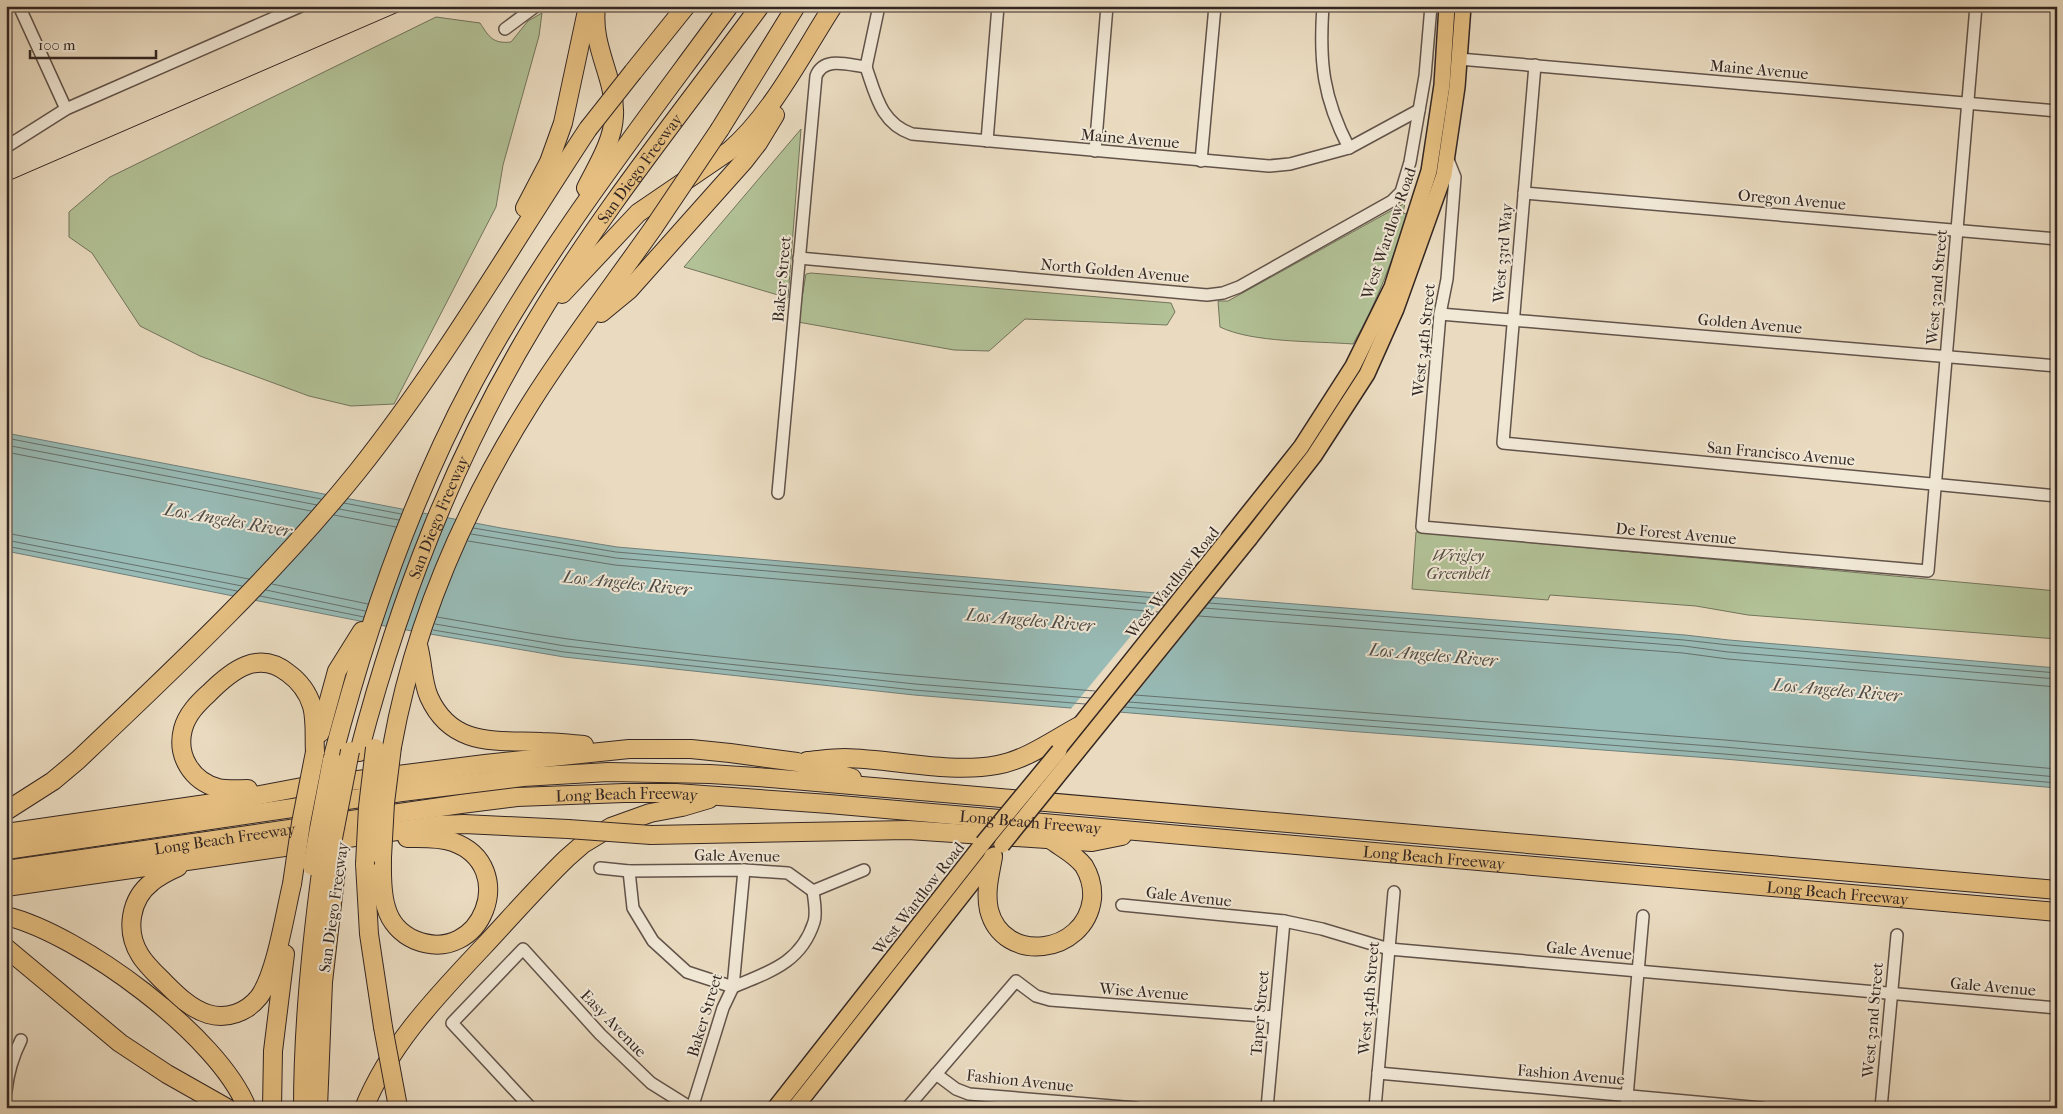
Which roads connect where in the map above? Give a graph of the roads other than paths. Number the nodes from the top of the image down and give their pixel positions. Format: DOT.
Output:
graph roads {
  1 [pos="19,6"];
  2 [pos="302,6"];
  3 [pos="536,6"];
  4 [pos="686,6"];
  5 [pos="729,6"];
  6 [pos="741,6"];
  7 [pos="748,6"];
  8 [pos="760,6"];
  9 [pos="796,6"];
  10 [pos="833,6"];
  11 [pos="879,6"];
  12 [pos="998,6"];
  13 [pos="1107,6"];
  14 [pos="1215,6"];
  15 [pos="1324,6"];
  16 [pos="1431,6"];
  17 [pos="1447,6"];
  18 [pos="1463,6"];
  19 [pos="1976,6"];
  20 [pos="591,8"];
  21 [pos="504,29"];
  22 [pos="1459,59"];
  23 [pos="1535,66"];
  24 [pos="866,67"];
  25 [pos="1968,103"];
  26 [pos="66,109"];
  27 [pos="1419,110"];
  28 [pos="2057,111"];
  29 [pos="987,141"];
  30 [pos="6,147"];
  31 [pos="1349,148"];
  32 [pos="1095,150"];
  33 [pos="1447,157"];
  34 [pos="1201,160"];
  35 [pos="1401,192"];
  36 [pos="1524,193"];
  37 [pos="569,224"];
  38 [pos="1957,230"];
  39 [pos="2057,238"];
  40 [pos="506,258"];
  41 [pos="799,258"];
  42 [pos="1440,314"];
  43 [pos="1512,320"];
  44 [pos="535,321"];
  45 [pos="580,332"];
  46 [pos="1946,356"];
  47 [pos="2057,366"];
  48 [pos="465,425"];
  49 [pos="1502,443"];
  50 [pos="1935,483"];
  51 [pos="778,493"];
  52 [pos="2057,496"];
  53 [pos="1422,527"];
  54 [pos="1928,571"];
  55 [pos="377,607"];
  56 [pos="417,642"];
  57 [pos="367,677"];
  58 [pos="1079,726"];
  59 [pos="629,749"];
  60 [pos="315,752"];
  61 [pos="358,753"];
  62 [pos="797,762"];
  63 [pos="302,787"];
  64 [pos="892,790"];
  65 [pos="720,796"];
  66 [pos="6,811"];
  67 [pos="1141,832"];
  68 [pos="6,833"];
  69 [pos="357,836"];
  70 [pos="1050,840"];
  71 [pos="993,848"];
  72 [pos="6,850"];
  73 [pos="190,861"];
  74 [pos="324,868"];
  75 [pos="600,868"];
  76 [pos="6,870"];
  77 [pos="744,870"];
  78 [pos="864,870"];
  79 [pos="629,871"];
  80 [pos="292,884"];
  81 [pos="6,887"];
  82 [pos="2057,890"];
  83 [pos="813,891"];
  84 [pos="1394,892"];
  85 [pos="1122,905"];
  86 [pos="2057,912"];
  87 [pos="6,916"];
  88 [pos="1643,916"];
  89 [pos="1284,921"];
  90 [pos="1897,935"];
  91 [pos="6,948"];
  92 [pos="1389,949"];
  93 [pos="1638,971"];
  94 [pos="733,987"];
  95 [pos="1891,993"];
  96 [pos="2057,1008"];
  97 [pos="1275,1017"];
  98 [pos="21,1040"];
  99 [pos="1378,1073"];
  100 [pos="936,1074"];
  101 [pos="6,1091"];
  102 [pos="1627,1096"];
  103 [pos="398,1107"];
  104 [pos="228,1108"];
  105 [pos="248,1108"];
  106 [pos="272,1108"];
  107 [pos="294,1108"];
  108 [pos="303,1108"];
  109 [pos="308,1108"];
  110 [pos="318,1108"];
  111 [pos="364,1108"];
  112 [pos="531,1108"];
  113 [pos="692,1108"];
  114 [pos="775,1108"];
  115 [pos="795,1108"];
  116 [pos="907,1108"];
  117 [pos="1136,1108"];
  118 [pos="1267,1108"];
  119 [pos="1375,1108"];
  120 [pos="1626,1108"];
  121 [pos="1762,1108"];
  122 [pos="1881,1108"];
  1 -- 26 [label="street"];
  2 -- 26 [label="street"];
  3 -- 21 [label="street"];
  4 -- 40 [label="highway, bridge"];
  5 -- 37 [label="highway, San Diego Freeway"];
  6 -- 48 [label="highway"];
  7 -- 48 [label="highway"];
  8 -- 44 [label="highway, San Diego Freeway"];
  9 -- 45 [label="highway, bridge"];
  10 -- 44 [label="highway"];
  10 -- 45 [label="highway"];
  11 -- 24 [label="street"];
  12 -- 29 [label="street"];
  13 -- 32 [label="street"];
  14 -- 34 [label="street"];
  15 -- 31 [label="street"];
  16 -- 27 [label="street, West Wardlow Road"];
  17 -- 58 [label="main road, West Wardlow Road"];
  18 -- 22 [label="main road, West Wardlow Road"];
  19 -- 25 [label="street, West 32nd Street"];
  20 -- 37 [label="highway"];
  20 -- 40 [label="highway"];
  22 -- 23 [label="street, Maine Avenue"];
  22 -- 33 [label="main road, West Wardlow Road"];
  23 -- 25 [label="street, Maine Avenue"];
  23 -- 36 [label="street, West 33rd Way"];
  24 -- 29 [label="street, Maine Avenue"];
  24 -- 41 [label="street, Baker Street"];
  25 -- 28 [label="street, Maine Avenue"];
  25 -- 38 [label="street, West 32nd Street"];
  26 -- 30 [label="street"];
  27 -- 31 [label="street, Maine Avenue"];
  27 -- 35 [label="street, West Wardlow Road"];
  29 -- 32 [label="street, Maine Avenue"];
  31 -- 34 [label="street, Maine Avenue"];
  32 -- 34 [label="street, Maine Avenue"];
  33 -- 42 [label="street, West 34th Street"];
  33 -- 71 [label="main road, West Wardlow Road, bridge"];
  35 -- 41 [label="street, North Golden Avenue"];
  36 -- 38 [label="street, Oregon Avenue"];
  36 -- 43 [label="street, West 33rd Way"];
  37 -- 48 [label="highway, San Diego Freeway"];
  38 -- 39 [label="street, Oregon Avenue"];
  38 -- 46 [label="street, West 32nd Street"];
  40 -- 66 [label="highway"];
  41 -- 51 [label="street, Baker Street"];
  42 -- 43 [label="street, Golden Avenue"];
  42 -- 53 [label="street, West 34th Street"];
  43 -- 46 [label="street, Golden Avenue"];
  43 -- 49 [label="street, West 33rd Way"];
  44 -- 48 [label="highway, San Diego Freeway"];
  45 -- 56 [label="highway"];
  46 -- 47 [label="street, Golden Avenue"];
  46 -- 50 [label="street, West 32nd Street"];
  48 -- 55 [label="highway, San Diego Freeway"];
  48 -- 57 [label="highway, San Diego Freeway"];
  49 -- 50 [label="street, San Francisco Avenue"];
  50 -- 52 [label="street, San Francisco Avenue"];
  50 -- 54 [label="street, West 32nd Street"];
  53 -- 54 [label="street, De Forest Avenue"];
  55 -- 57 [label="highway, San Diego Freeway"];
  55 -- 60 [label="highway"];
  56 -- 59 [label="highway"];
  56 -- 61 [label="highway"];
  57 -- 61 [label="highway, San Diego Freeway"];
  57 -- 61 [label="highway, San Diego Freeway"];
  58 -- 62 [label="highway"];
  58 -- 71 [label="main road, West Wardlow Road, bridge"];
  59 -- 62 [label="highway"];
  59 -- 63 [label="highway"];
  60 -- 63 [label="highway"];
  60 -- 80 [label="highway, bridge"];
  61 -- 69 [label="highway, bridge"];
  61 -- 74 [label="highway, San Diego Freeway"];
  61 -- 74 [label="highway, San Diego Freeway, bridge"];
  61 -- 103 [label="highway, bridge"];
  62 -- 64 [label="highway"];
  63 -- 68 [label="highway"];
  64 -- 72 [label="highway, Long Beach Freeway"];
  64 -- 82 [label="highway, Long Beach Freeway"];
  65 -- 67 [label="highway, Long Beach Freeway"];
  65 -- 76 [label="highway, Long Beach Freeway"];
  65 -- 111 [label="highway"];
  67 -- 70 [label="highway"];
  67 -- 86 [label="highway, Long Beach Freeway"];
  69 -- 70 [label="highway, bridge"];
  69 -- 73 [label="highway"];
  70 -- 71 [label="highway"];
  71 -- 114 [label="main road, West Wardlow Road"];
  71 -- 115 [label="main road, West Wardlow Road"];
  73 -- 80 [label="highway"];
  73 -- 81 [label="highway"];
  74 -- 107 [label="highway, San Diego Freeway"];
  74 -- 108 [label="highway"];
  74 -- 109 [label="highway"];
  74 -- 110 [label="highway, San Diego Freeway"];
  75 -- 79 [label="street, Gale Avenue"];
  77 -- 79 [label="street, Gale Avenue"];
  77 -- 83 [label="street, Gale Avenue"];
  77 -- 94 [label="street, Baker Street"];
  78 -- 83 [label="street"];
  79 -- 94 [label="street"];
  80 -- 106 [label="highway"];
  83 -- 94 [label="street"];
  84 -- 92 [label="street, West 34th Street"];
  85 -- 89 [label="street, Gale Avenue"];
  87 -- 105 [label="highway"];
  88 -- 93 [label="street"];
  89 -- 92 [label="street, Gale Avenue"];
  89 -- 97 [label="street, Taper Street"];
  90 -- 95 [label="street, West 32nd Street"];
  91 -- 104 [label="highway"];
  92 -- 93 [label="street, Gale Avenue"];
  92 -- 99 [label="street, West 34th Street"];
  93 -- 95 [label="street, Gale Avenue"];
  93 -- 102 [label="street"];
  94 -- 113 [label="street, Baker Street"];
  95 -- 96 [label="street, Gale Avenue"];
  95 -- 122 [label="street, West 32nd Street"];
  97 -- 100 [label="street, Wise Avenue"];
  97 -- 118 [label="street, Taper Street"];
  98 -- 101 [label="street"];
  99 -- 102 [label="street, Fashion Avenue"];
  99 -- 119 [label="street, West 34th Street"];
  100 -- 116 [label="street"];
  100 -- 117 [label="street, Fashion Avenue"];
  102 -- 120 [label="street"];
  102 -- 121 [label="street, Fashion Avenue"];
  112 -- 113 [label="street, Easy Avenue"];
}
